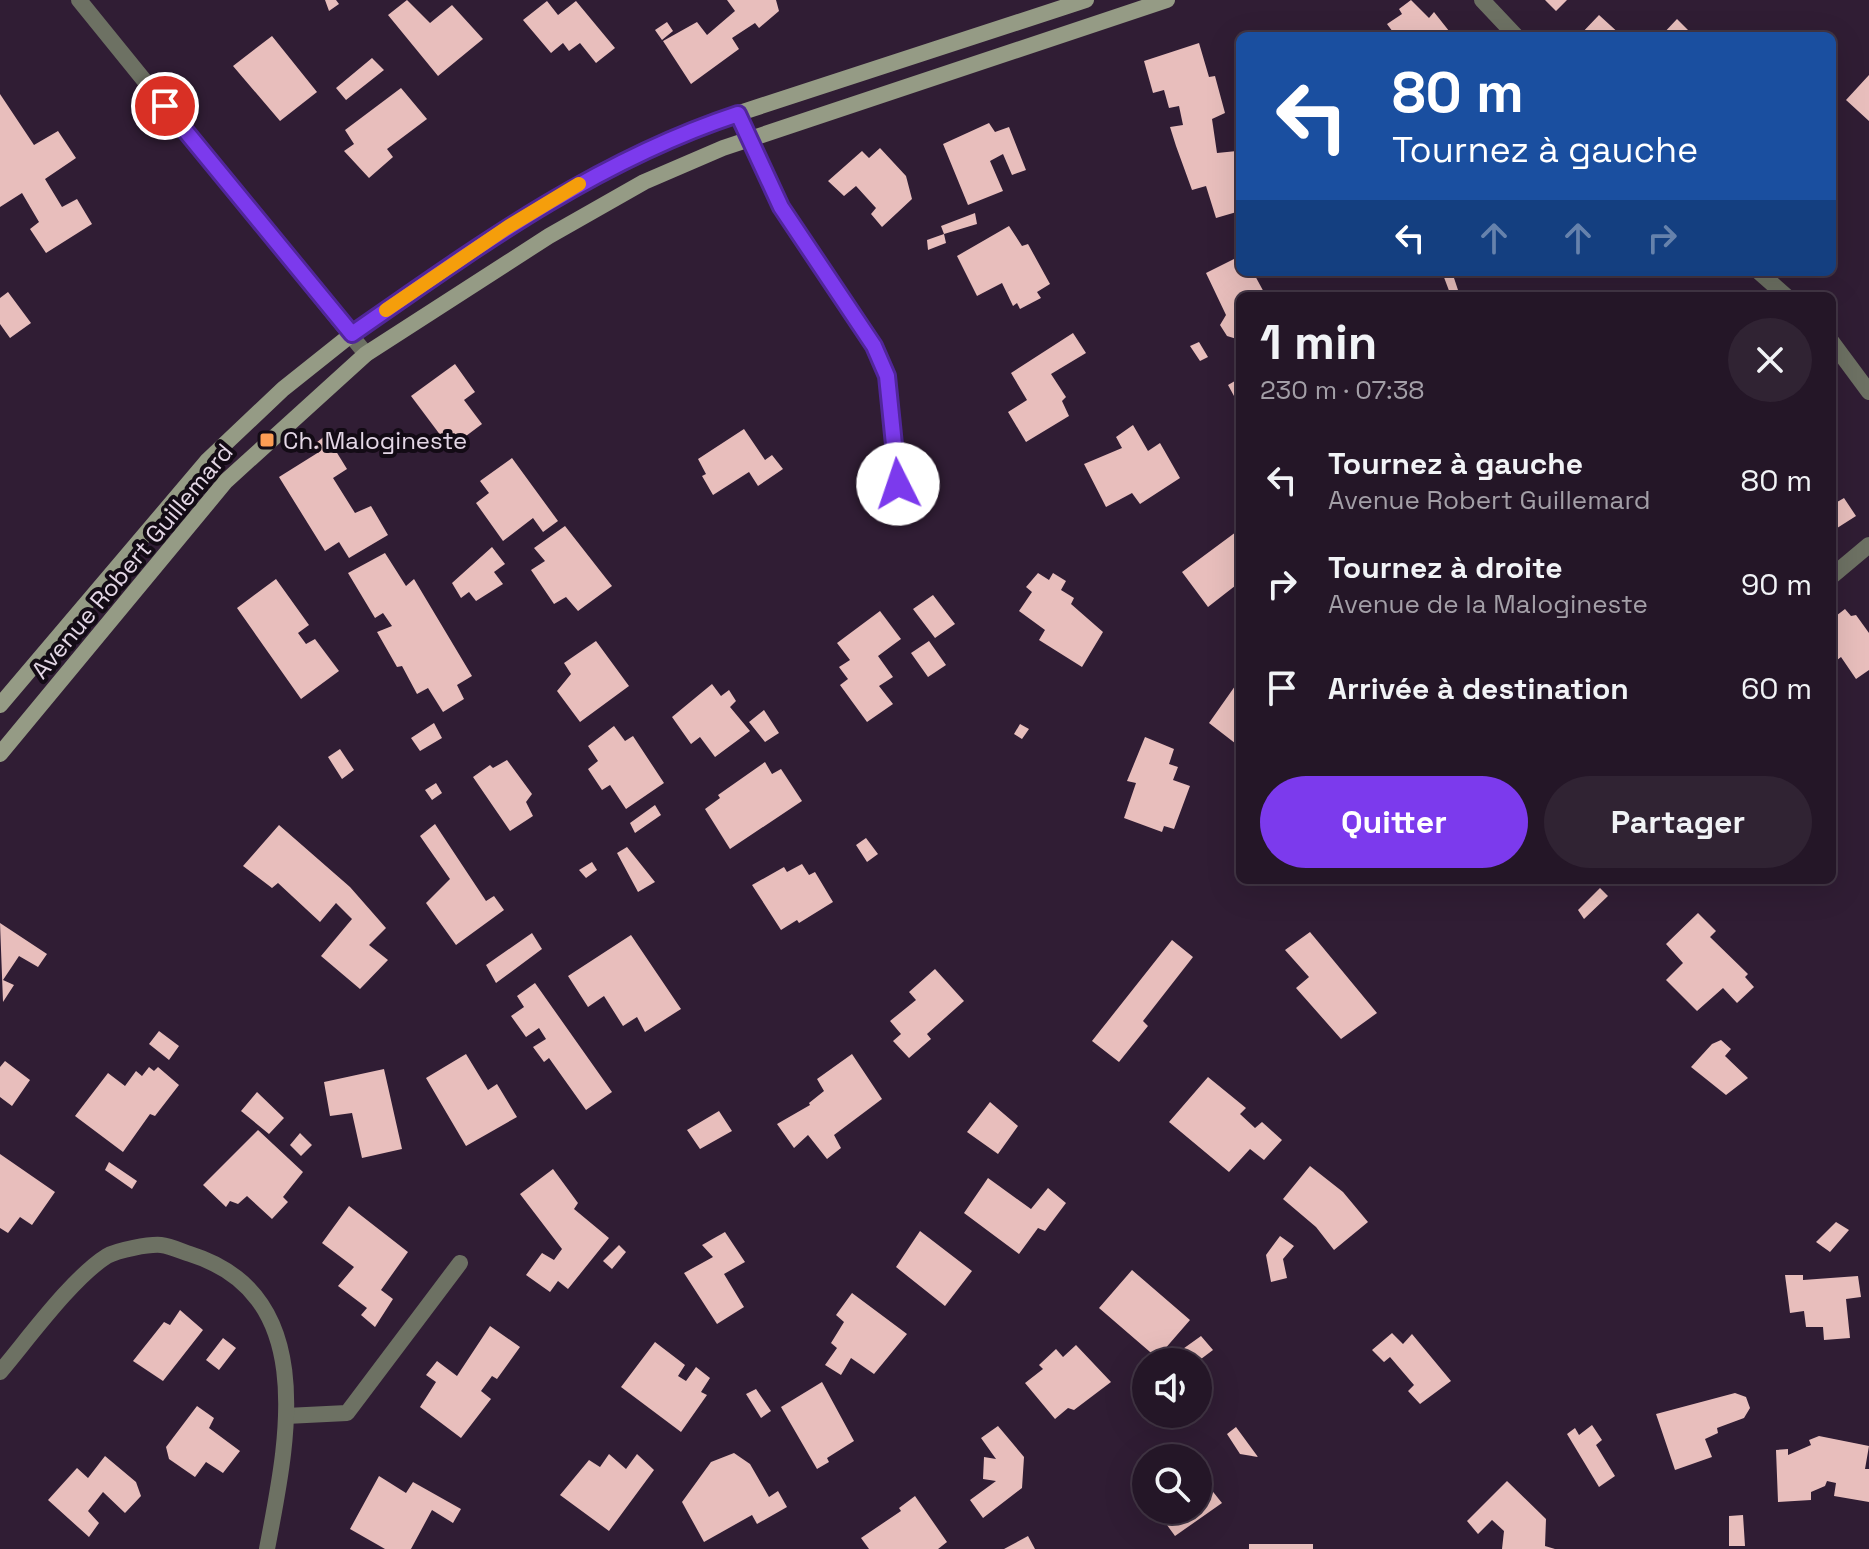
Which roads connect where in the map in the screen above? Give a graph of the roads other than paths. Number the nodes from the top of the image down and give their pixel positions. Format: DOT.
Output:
graph roads {
  1 [pos="79,0"];
  2 [pos="1086,0"];
  3 [pos="1167,0"];
  4 [pos="1482,0"];
  5 [pos="1512,32"];
  6 [pos="738,114"];
  7 [pos="752,138"];
  8 [pos="1764,276"];
  9 [pos="1782,292"];
  10 [pos="352,334"];
  11 [pos="1836,347"];
  12 [pos="366,354"];
  13 [pos="1869,392"];
  14 [pos="898,484"];
  15 [pos="1869,545"];
  16 [pos="1836,573"];
  17 [pos="0,705"];
  18 [pos="0,754"];
  19 [pos="460,1263"];
  20 [pos="0,1372"];
  21 [pos="286,1416"];
  22 [pos="267,1549"];
  1 -- 10 [label="street"];
  2 -- 6 [label="main road, Avenue Robert Guillemard"];
  3 -- 7 [label="main road, Avenue Robert Guillemard"];
  4 -- 5 [label="street"];
  6 -- 7 [label="street"];
  6 -- 10 [label="main road, Avenue Robert Guillemard"];
  7 -- 12 [label="main road, Avenue Robert Guillemard"];
  7 -- 14 [label="street"];
  8 -- 9 [label="street"];
  10 -- 12 [label="street"];
  10 -- 17 [label="main road, Avenue Robert Guillemard"];
  11 -- 13 [label="street"];
  12 -- 18 [label="main road, Avenue Robert Guillemard"];
  15 -- 16 [label="street"];
  19 -- 21 [label="street"];
  20 -- 21 [label="street"];
  21 -- 22 [label="street"];
}
